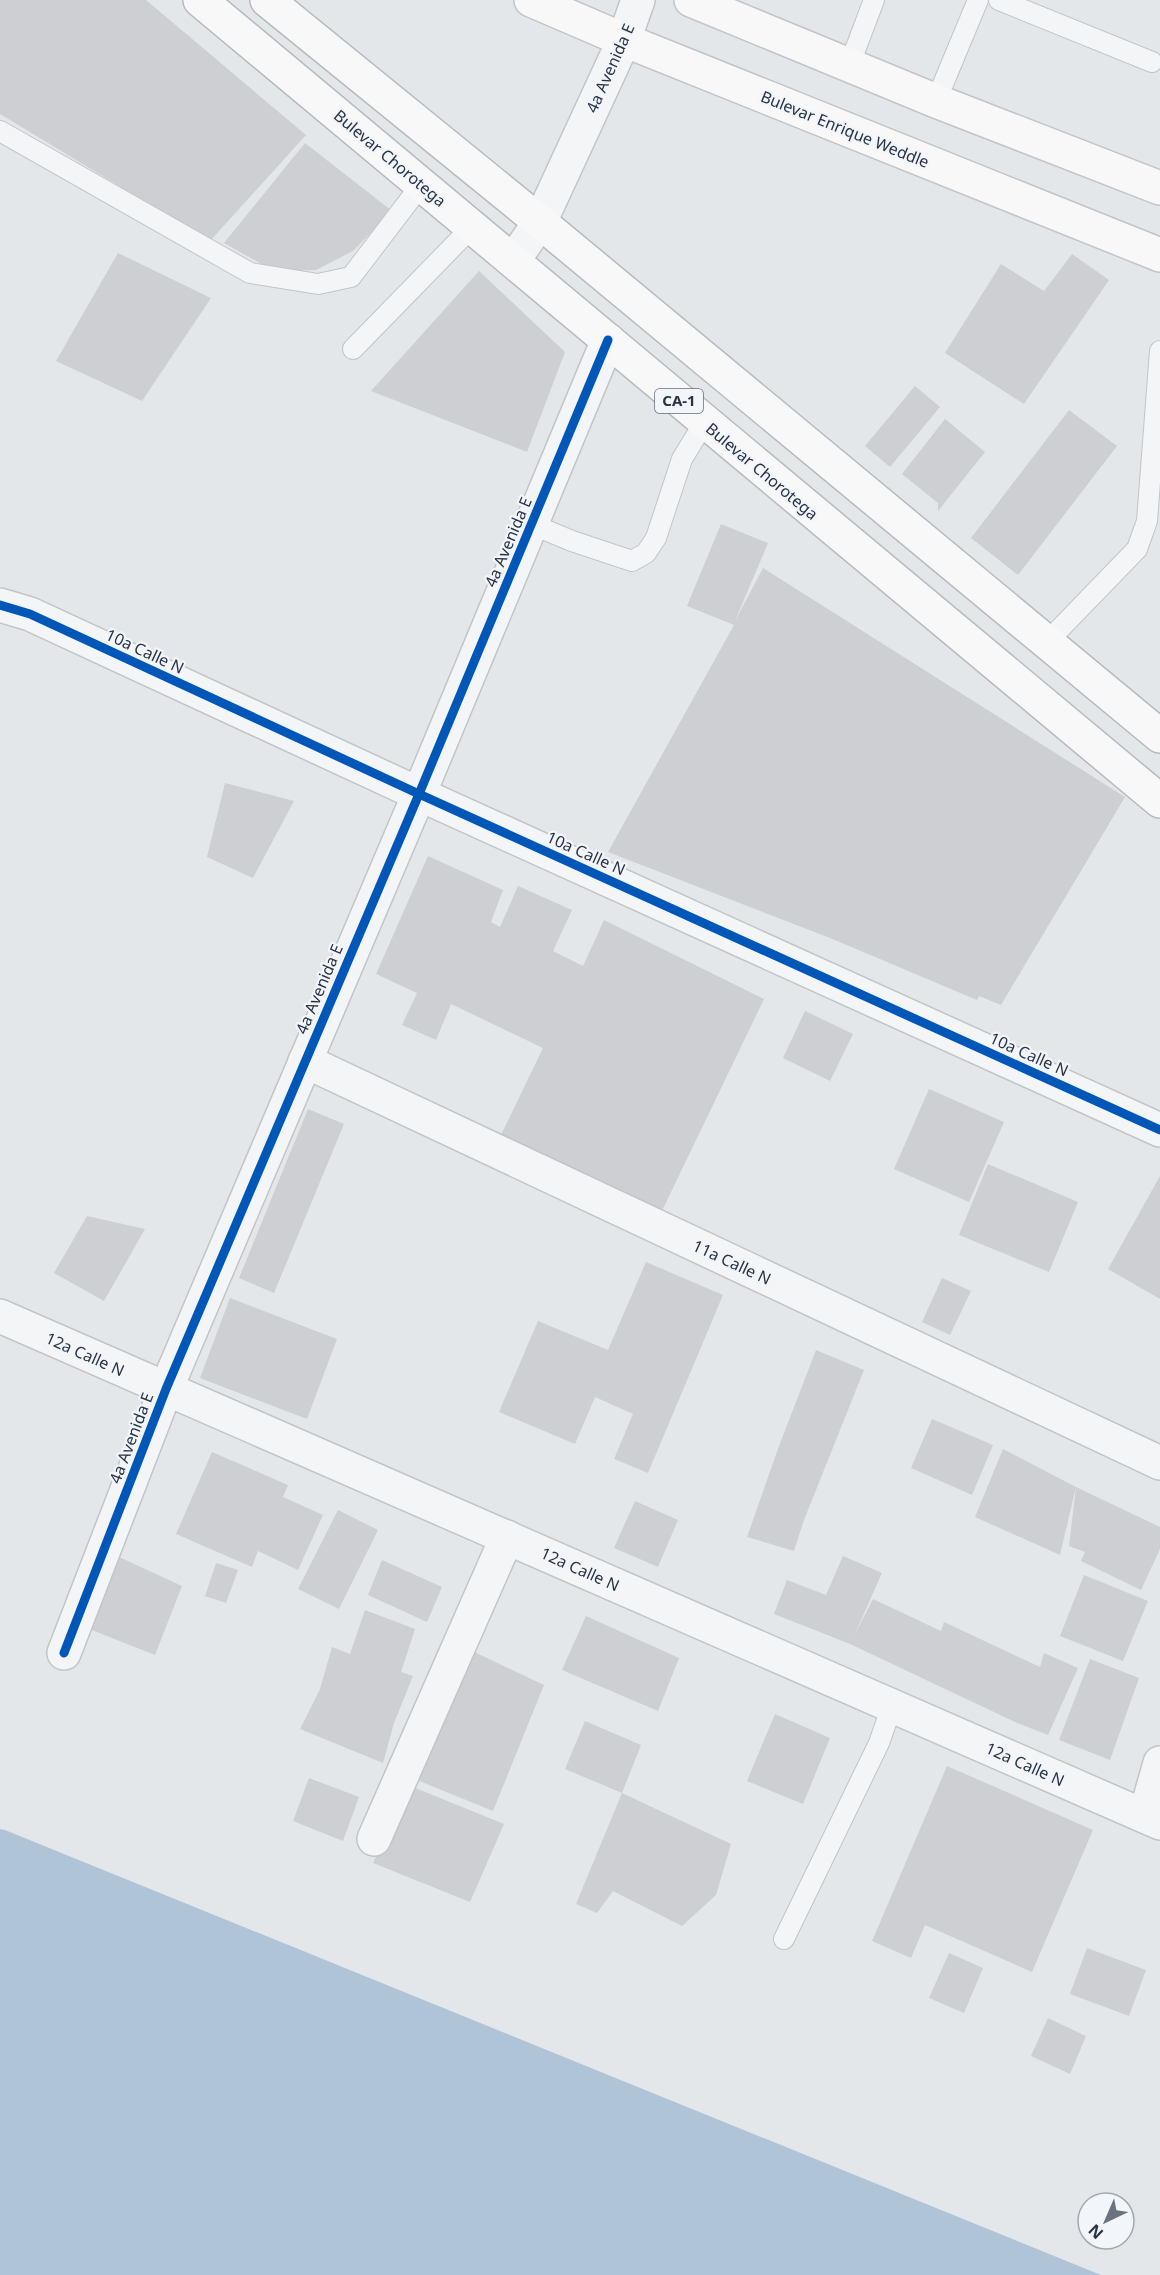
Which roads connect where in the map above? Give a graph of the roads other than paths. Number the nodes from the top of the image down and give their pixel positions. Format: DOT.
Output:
graph roads {
  1 [pos="200,0"];
  2 [pos="267,0"];
  3 [pos="531,0"];
  4 [pos="638,0"];
  5 [pos="691,0"];
  6 [pos="874,0"];
  7 [pos="978,0"];
  8 [pos="999,0"];
  9 [pos="624,40"];
  10 [pos="1152,62"];
  11 [pos="849,66"];
  12 [pos="936,101"];
  13 [pos="0,131"];
  14 [pos="421,184"];
  15 [pos="1160,188"];
  16 [pos="540,222"];
  17 [pos="472,227"];
  18 [pos="1160,255"];
  19 [pos="513,261"];
  20 [pos="608,340"];
  21 [pos="353,349"];
  22 [pos="1160,351"];
  23 [pos="704,423"];
  24 [pos="1153,523"];
  25 [pos="531,524"];
  26 [pos="0,605"];
  27 [pos="1047,642"];
  28 [pos="1160,736"];
  29 [pos="419,794"];
  30 [pos="1160,801"];
  31 [pos="305,1062"];
  32 [pos="1160,1130"];
  33 [pos="0,1316"];
  34 [pos="166,1389"];
  35 [pos="1160,1463"];
  36 [pos="507,1537"];
  37 [pos="64,1653"];
  38 [pos="892,1706"];
  39 [pos="1160,1763"];
  40 [pos="1153,1819"];
  41 [pos="374,1839"];
  42 [pos="784,1939"];
  1 -- 14 [label="main road, Bulevar Chorotega / CA-1"];
  2 -- 16 [label="main road, CA-1"];
  3 -- 9 [label="main road, Bulevar Enrique Weddle"];
  4 -- 9 [label="street, 4a Avenida E"];
  5 -- 11 [label="main road"];
  6 -- 11 [label="lane"];
  7 -- 12 [label="lane"];
  8 -- 10 [label="lane"];
  9 -- 16 [label="street, 4a Avenida E"];
  9 -- 18 [label="main road, Bulevar Enrique Weddle"];
  11 -- 12 [label="main road"];
  12 -- 15 [label="main road"];
  13 -- 14 [label="lane"];
  14 -- 17 [label="main road, Bulevar Chorotega / CA-1"];
  16 -- 19 [label="street, 4a Avenida E"];
  16 -- 27 [label="main road, CA-1"];
  17 -- 19 [label="main road, Bulevar Chorotega / CA-1"];
  17 -- 21 [label="lane"];
  19 -- 20 [label="main road, Bulevar Chorotega / CA-1"];
  20 -- 23 [label="main road, Bulevar Chorotega / CA-1"];
  20 -- 25 [label="street, 4a Avenida E"];
  22 -- 24 [label="lane"];
  23 -- 25 [label="lane"];
  23 -- 30 [label="main road, Bulevar Chorotega / CA-1"];
  24 -- 27 [label="lane"];
  25 -- 29 [label="street, 4a Avenida E"];
  26 -- 29 [label="street, 10a Calle N"];
  27 -- 28 [label="main road, CA-1"];
  29 -- 31 [label="street, 4a Avenida E"];
  29 -- 32 [label="street, 10a Calle N"];
  31 -- 34 [label="street, 4a Avenida E"];
  31 -- 35 [label="street, 11a Calle N"];
  33 -- 34 [label="street, 12a Calle N"];
  34 -- 36 [label="street, 12a Calle N"];
  34 -- 37 [label="street, 4a Avenida E"];
  36 -- 38 [label="street, 12a Calle N"];
  36 -- 41 [label="street"];
  38 -- 40 [label="street, 12a Calle N"];
  38 -- 42 [label="lane"];
  39 -- 40 [label="street"];
}
